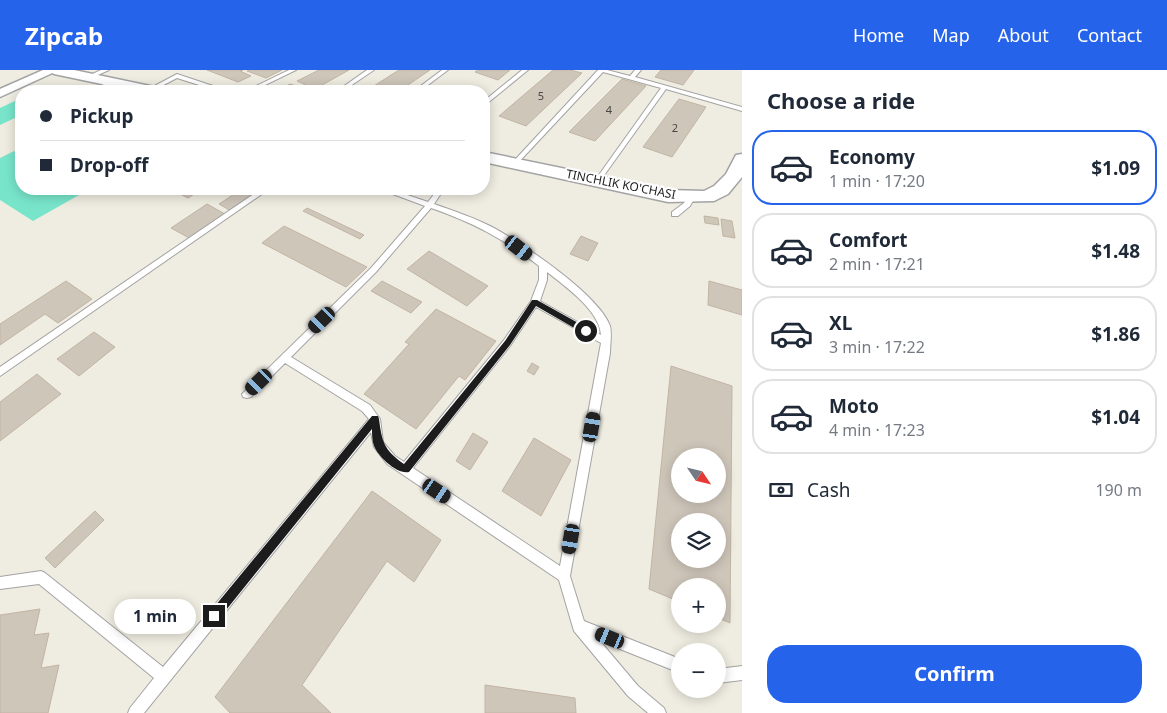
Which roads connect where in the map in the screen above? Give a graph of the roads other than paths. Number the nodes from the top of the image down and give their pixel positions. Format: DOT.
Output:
graph roads {
  1 [pos="53,70"];
  2 [pos="189,70"];
  3 [pos="293,70"];
  4 [pos="371,70"];
  5 [pos="445,70"];
  6 [pos="525,70"];
  7 [pos="602,70"];
  8 [pos="638,70"];
  9 [pos="108,76"];
  10 [pos="177,76"];
  11 [pos="631,78"];
  12 [pos="18,85"];
  13 [pos="134,85"];
  14 [pos="162,85"];
  15 [pos="205,85"];
  16 [pos="262,85"];
  17 [pos="349,85"];
  18 [pos="425,85"];
  19 [pos="15,86"];
  20 [pos="664,88"];
  21 [pos="0,93"];
  22 [pos="490,99"];
  23 [pos="742,109"];
  24 [pos="490,158"];
  25 [pos="742,160"];
  26 [pos="515,163"];
  27 [pos="598,180"];
  28 [pos="256,195"];
  29 [pos="401,195"];
  30 [pos="437,195"];
  31 [pos="691,197"];
  32 [pos="429,205"];
  33 [pos="675,214"];
  34 [pos="543,266"];
  35 [pos="535,302"];
  36 [pos="605,341"];
  37 [pos="284,358"];
  38 [pos="0,372"];
  39 [pos="247,394"];
  40 [pos="375,419"];
  41 [pos="405,469"];
  42 [pos="564,576"];
  43 [pos="0,583"];
  44 [pos="579,626"];
  45 [pos="671,662"];
  46 [pos="742,673"];
  47 [pos="726,675"];
  48 [pos="164,677"];
  49 [pos="135,713"];
  50 [pos="659,713"];
  1 -- 9 [label="street"];
  1 -- 12 [label="street"];
  2 -- 10 [label="lane"];
  3 -- 16 [label="lane"];
  4 -- 17 [label="lane"];
  5 -- 18 [label="lane"];
  6 -- 22 [label="lane"];
  7 -- 11 [label="lane"];
  7 -- 26 [label="lane"];
  8 -- 11 [label="lane"];
  9 -- 13 [label="street"];
  10 -- 14 [label="lane"];
  10 -- 15 [label="lane"];
  11 -- 20 [label="lane"];
  19 -- 21 [label="street"];
  20 -- 23 [label="lane"];
  20 -- 27 [label="lane"];
  24 -- 26 [label="street, TINCHLIK KO'CHASI"];
  25 -- 31 [label="street, TINCHLIK KO'CHASI"];
  26 -- 27 [label="street, TINCHLIK KO'CHASI"];
  27 -- 31 [label="street, TINCHLIK KO'CHASI"];
  28 -- 38 [label="lane"];
  29 -- 32 [label="lane"];
  30 -- 32 [label="lane"];
  31 -- 33 [label="lane"];
  32 -- 34 [label="lane"];
  32 -- 37 [label="lane"];
  34 -- 35 [label="lane"];
  34 -- 36 [label="lane"];
  35 -- 36 [label="lane"];
  35 -- 41 [label="lane"];
  36 -- 42 [label="lane"];
  37 -- 39 [label="lane"];
  37 -- 40 [label="lane"];
  40 -- 41 [label="lane"];
  40 -- 48 [label="lane"];
  41 -- 42 [label="lane"];
  42 -- 44 [label="lane"];
  43 -- 48 [label="lane"];
  44 -- 45 [label="lane"];
  44 -- 50 [label="lane"];
  46 -- 47 [label="lane"];
  48 -- 49 [label="lane"];
}
